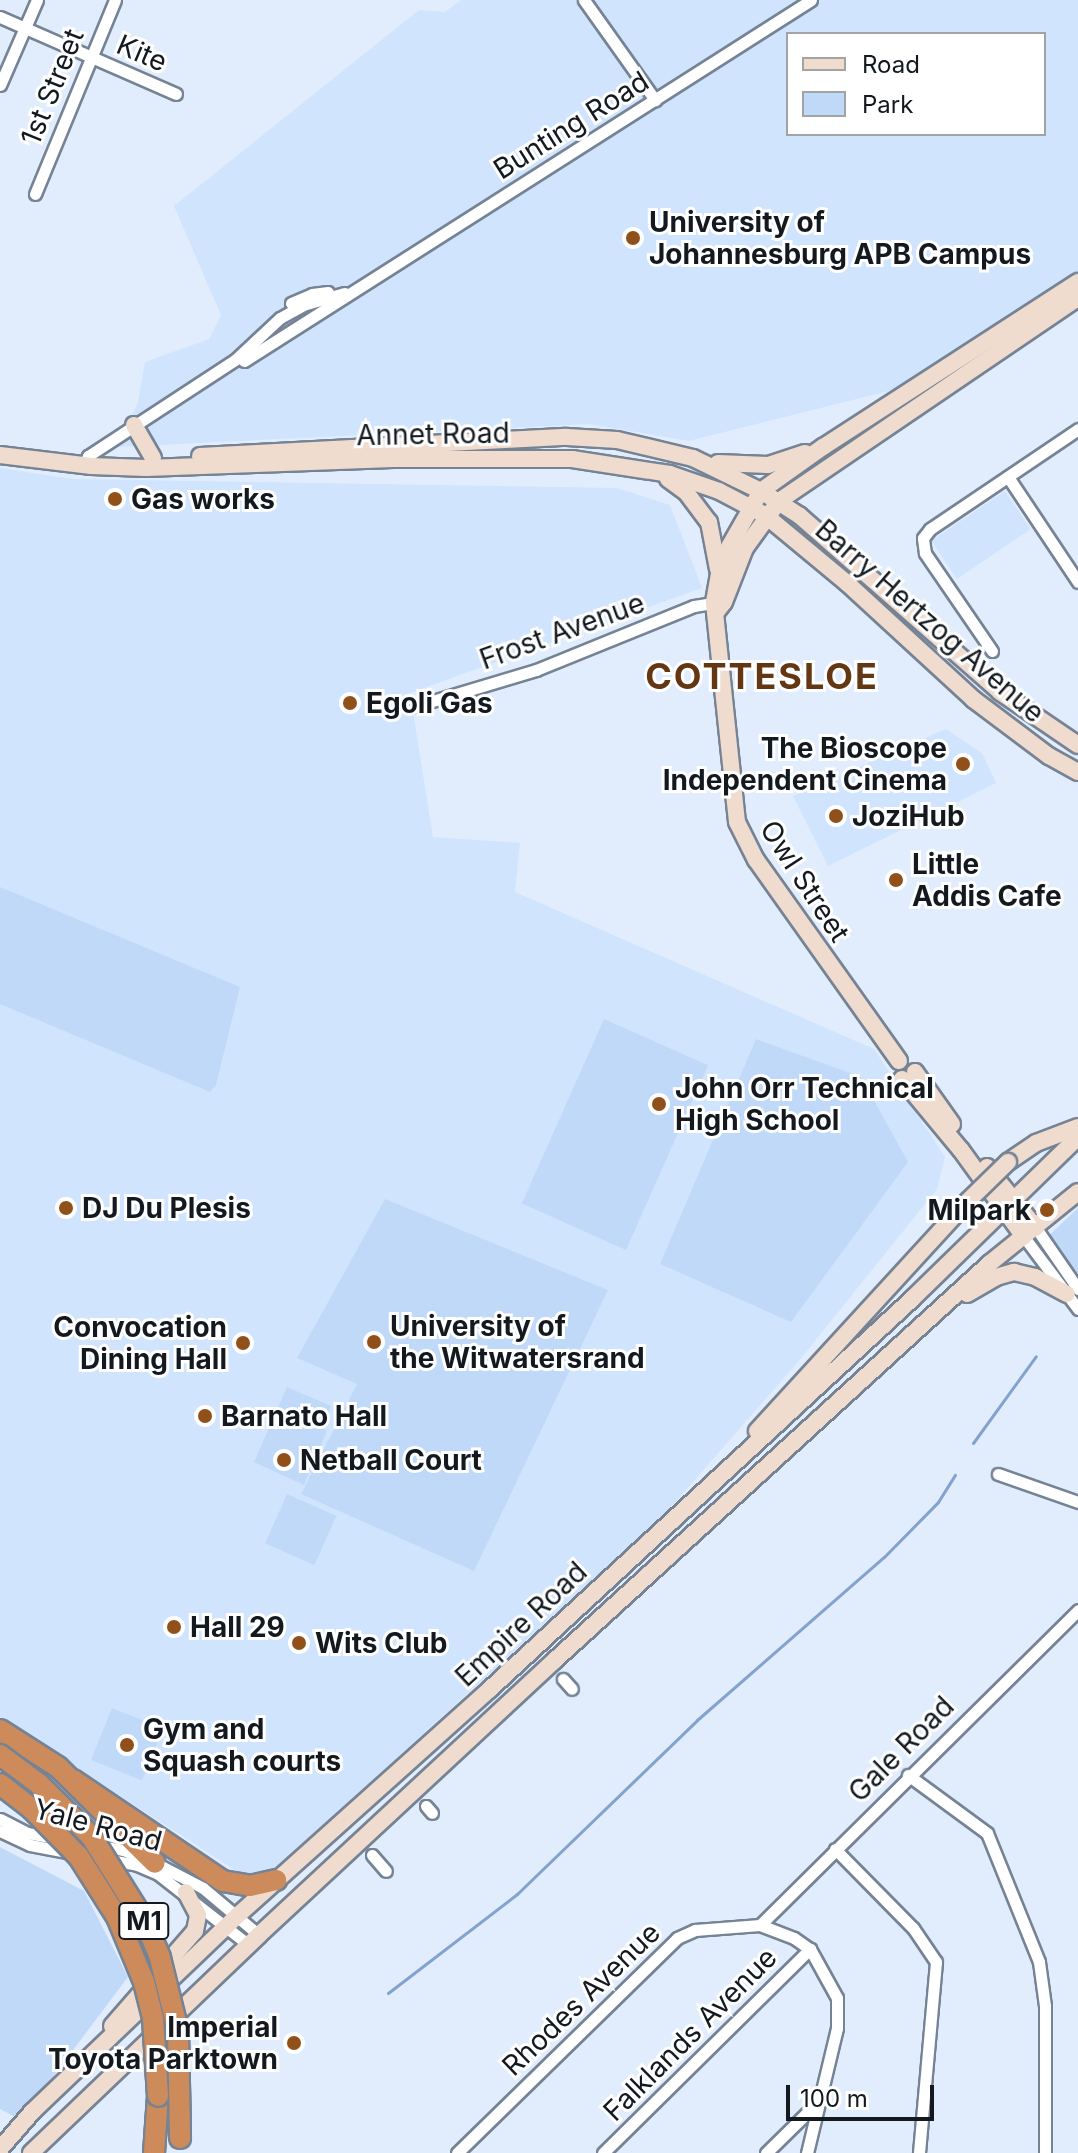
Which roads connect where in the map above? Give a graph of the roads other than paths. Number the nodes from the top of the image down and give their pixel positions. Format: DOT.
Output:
graph roads {
  1 [pos="37,0"];
  2 [pos="115,0"];
  3 [pos="584,0"];
  4 [pos="811,0"];
  5 [pos="0,17"];
  6 [pos="26,27"];
  7 [pos="89,57"];
  8 [pos="0,85"];
  9 [pos="176,94"];
  10 [pos="655,100"];
  11 [pos="35,194"];
  12 [pos="1078,282"];
  13 [pos="356,289"];
  14 [pos="1078,298"];
  15 [pos="136,428"];
  16 [pos="1078,429"];
  17 [pos="0,444"];
  18 [pos="823,447"];
  19 [pos="0,455"];
  20 [pos="153,458"];
  21 [pos="291,458"];
  22 [pos="693,458"];
  23 [pos="90,461"];
  24 [pos="207,462"];
  25 [pos="644,467"];
  26 [pos="1008,477"];
  27 [pos="761,491"];
  28 [pos="779,501"];
  29 [pos="750,505"];
  30 [pos="765,515"];
  31 [pos="719,575"];
  32 [pos="1078,582"];
  33 [pos="718,605"];
  34 [pos="992,651"];
  35 [pos="416,706"];
  36 [pos="1078,745"];
  37 [pos="1078,772"];
  38 [pos="1078,1127"];
  39 [pos="1078,1137"];
  40 [pos="1078,1192"];
  41 [pos="1008,1204"];
  42 [pos="1030,1232"];
  43 [pos="1072,1292"];
  44 [pos="942,1308"];
  45 [pos="1078,1309"];
  46 [pos="745,1453"];
  47 [pos="998,1474"];
  48 [pos="1078,1502"];
  49 [pos="1078,1610"];
  50 [pos="563,1679"];
  51 [pos="572,1689"];
  52 [pos="0,1730"];
  53 [pos="0,1755"];
  54 [pos="908,1775"];
  55 [pos="73,1780"];
  56 [pos="0,1784"];
  57 [pos="0,1819"];
  58 [pos="0,1831"];
  59 [pos="835,1849"];
  60 [pos="372,1855"];
  61 [pos="155,1863"];
  62 [pos="386,1871"];
  63 [pos="276,1880"];
  64 [pos="186,1892"];
  65 [pos="760,1925"];
  66 [pos="227,1926"];
  67 [pos="254,1940"];
  68 [pos="810,1949"];
  69 [pos="153,1978"];
  70 [pos="50,2095"];
  71 [pos="820,2099"];
  72 [pos="158,2103"];
  73 [pos="178,2145"];
  74 [pos="0,2149"];
  75 [pos="31,2153"];
  76 [pos="142,2153"];
  77 [pos="154,2153"];
  78 [pos="457,2153"];
  79 [pos="603,2153"];
  80 [pos="766,2153"];
  81 [pos="807,2153"];
  82 [pos="919,2153"];
  83 [pos="1045,2153"];
  1 -- 6 [label="street"];
  2 -- 7 [label="street, 1st Street"];
  3 -- 10 [label="street"];
  4 -- 10 [label="street, Bunting Road"];
  5 -- 6 [label="street, Kite"];
  6 -- 7 [label="street, Kite"];
  6 -- 8 [label="street"];
  7 -- 9 [label="street, Kite"];
  7 -- 11 [label="street, 1st Street"];
  10 -- 13 [label="street, Bunting Road"];
  12 -- 18 [label="main road"];
  13 -- 15 [label="street, Bunting Road"];
  13 -- 15 [label="street, Bunting Road"];
  14 -- 28 [label="main road"];
  15 -- 20 [label="main road"];
  15 -- 23 [label="street, Bunting Road"];
  16 -- 26 [label="street"];
  17 -- 23 [label="main road"];
  18 -- 22 [label="main road"];
  18 -- 27 [label="main road"];
  19 -- 23 [label="main road"];
  20 -- 23 [label="main road, Annet Road"];
  20 -- 24 [label="main road, Annet Road"];
  21 -- 22 [label="main road, Annet Road"];
  21 -- 24 [label="main road, Annet Road"];
  21 -- 25 [label="main road, Annet Road"];
  22 -- 27 [label="main road, Annet Road"];
  23 -- 24 [label="main road, Annet Road"];
  25 -- 29 [label="main road, Annet Road"];
  25 -- 31 [label="main road"];
  26 -- 32 [label="street"];
  26 -- 34 [label="street"];
  27 -- 28 [label="main road, Barry Hertzog Avenue"];
  27 -- 29 [label="main road"];
  28 -- 30 [label="main road"];
  28 -- 36 [label="main road, Barry Hertzog Avenue"];
  29 -- 30 [label="main road, Barry Hertzog Avenue"];
  29 -- 31 [label="main road, Owl Street"];
  30 -- 33 [label="main road, Owl Street"];
  30 -- 37 [label="main road, Barry Hertzog Avenue"];
  31 -- 33 [label="main road, Owl Street"];
  33 -- 35 [label="street, Frost Avenue"];
  33 -- 41 [label="main road, Owl Street"];
  38 -- 46 [label="main road, bridge"];
  39 -- 41 [label="main road, Empire Road"];
  40 -- 42 [label="main road, Empire Road"];
  41 -- 42 [label="main road"];
  41 -- 46 [label="main road, Empire Road"];
  42 -- 43 [label="street"];
  42 -- 44 [label="main road, Empire Road"];
  43 -- 44 [label="main road"];
  43 -- 45 [label="street"];
  44 -- 67 [label="main road, Empire Road"];
  46 -- 63 [label="main road, Empire Road"];
  47 -- 48 [label="street"];
  49 -- 54 [label="street, Gale Road"];
  50 -- 51 [label="street"];
  52 -- 55 [label="highway"];
  53 -- 73 [label="highway, M1, bridge"];
  54 -- 59 [label="street, Gale Road"];
  54 -- 83 [label="street"];
  55 -- 61 [label="highway"];
  55 -- 63 [label="highway"];
  56 -- 72 [label="highway, M1, bridge"];
  57 -- 61 [label="street, Yale Road"];
  58 -- 64 [label="street, Yale Road"];
  59 -- 65 [label="street, Gale Road"];
  59 -- 82 [label="street"];
  60 -- 62 [label="street"];
  61 -- 66 [label="street, Yale Road"];
  63 -- 66 [label="main road, Empire Road"];
  64 -- 66 [label="street, Yale Road"];
  64 -- 69 [label="main road"];
  65 -- 68 [label="street"];
  65 -- 78 [label="street, Rhodes Avenue"];
  66 -- 67 [label="street, Yale Road"];
  66 -- 67 [label="street, Yale Road"];
  66 -- 69 [label="main road"];
  66 -- 70 [label="main road, Empire Road"];
  67 -- 75 [label="main road, Empire Road"];
  68 -- 71 [label="street"];
  68 -- 79 [label="street, Falklands Avenue"];
  69 -- 70 [label="main road"];
  70 -- 74 [label="main road, Empire Road"];
  71 -- 80 [label="street"];
  71 -- 81 [label="street"];
  72 -- 76 [label="highway"];
  72 -- 77 [label="highway, M1"];
}
